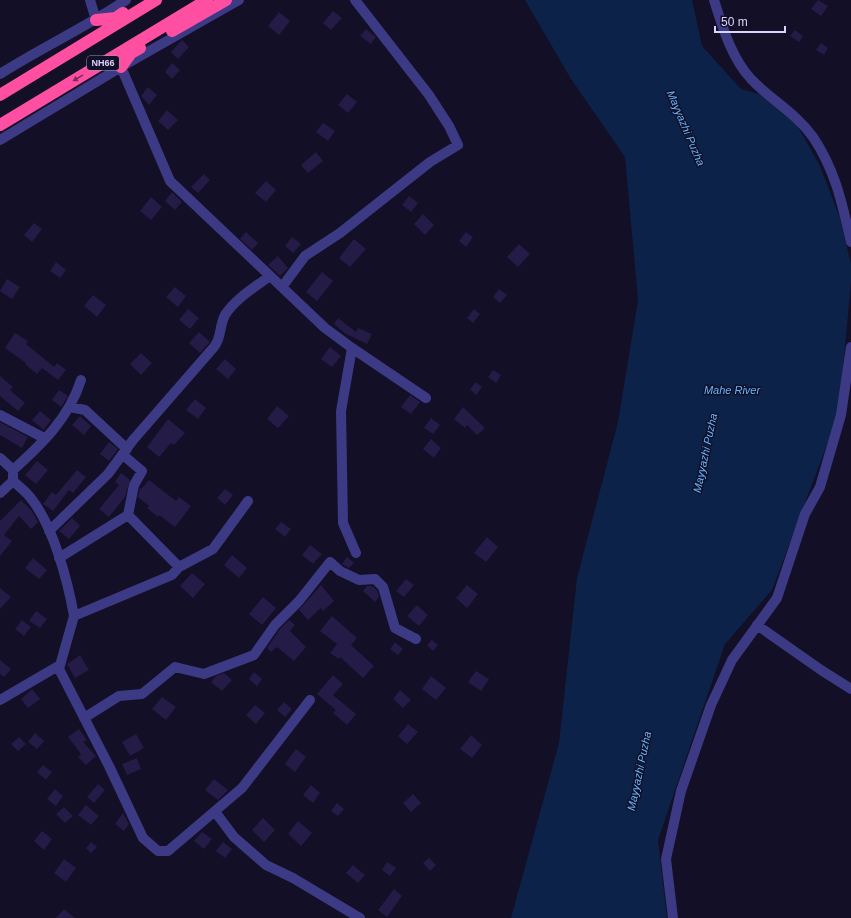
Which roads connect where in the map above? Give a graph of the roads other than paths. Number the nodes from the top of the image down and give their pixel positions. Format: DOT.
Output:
graph roads {
  1 [pos="90,0"];
  2 [pos="126,0"];
  3 [pos="144,0"];
  4 [pos="156,0"];
  5 [pos="207,0"];
  6 [pos="226,0"];
  7 [pos="239,0"];
  8 [pos="355,0"];
  9 [pos="714,0"];
  10 [pos="96,20"];
  11 [pos="121,68"];
  12 [pos="0,74"];
  13 [pos="0,95"];
  14 [pos="0,125"];
  15 [pos="0,140"];
  16 [pos="851,242"];
  17 [pos="270,276"];
  18 [pos="282,287"];
  19 [pos="851,347"];
  20 [pos="352,348"];
  21 [pos="81,380"];
  22 [pos="426,398"];
  23 [pos="70,407"];
  24 [pos="0,415"];
  25 [pos="44,438"];
  26 [pos="125,452"];
  27 [pos="0,458"];
  28 [pos="13,470"];
  29 [pos="13,481"];
  30 [pos="0,493"];
  31 [pos="248,501"];
  32 [pos="128,515"];
  33 [pos="49,531"];
  34 [pos="356,553"];
  35 [pos="58,558"];
  36 [pos="180,567"];
  37 [pos="74,616"];
  38 [pos="757,625"];
  39 [pos="416,640"];
  40 [pos="60,665"];
  41 [pos="851,689"];
  42 [pos="0,700"];
  43 [pos="310,700"];
  44 [pos="84,718"];
  45 [pos="216,813"];
  46 [pos="360,918"];
  47 [pos="673,918"];
  1 -- 10 [label="street"];
  2 -- 10 [label="street"];
  3 -- 10 [label="highway"];
  4 -- 13 [label="highway, NH66"];
  5 -- 14 [label="highway, NH66, one-way"];
  6 -- 11 [label="highway"];
  7 -- 11 [label="street"];
  8 -- 18 [label="street"];
  9 -- 16 [label="street"];
  10 -- 12 [label="street"];
  11 -- 15 [label="street"];
  11 -- 17 [label="street"];
  17 -- 18 [label="street"];
  17 -- 26 [label="street"];
  18 -- 20 [label="street"];
  19 -- 38 [label="street"];
  20 -- 22 [label="street"];
  20 -- 34 [label="street"];
  21 -- 23 [label="street"];
  23 -- 25 [label="street"];
  23 -- 26 [label="street"];
  24 -- 25 [label="street"];
  25 -- 28 [label="street"];
  26 -- 32 [label="street"];
  26 -- 33 [label="street"];
  27 -- 28 [label="street"];
  28 -- 29 [label="street"];
  29 -- 30 [label="street"];
  29 -- 33 [label="street"];
  31 -- 36 [label="street"];
  32 -- 35 [label="street"];
  32 -- 36 [label="street"];
  33 -- 35 [label="street"];
  35 -- 37 [label="street"];
  36 -- 37 [label="street"];
  37 -- 40 [label="street"];
  38 -- 41 [label="street"];
  38 -- 47 [label="street"];
  39 -- 44 [label="street"];
  40 -- 42 [label="street"];
  40 -- 44 [label="street"];
  43 -- 45 [label="street"];
  44 -- 45 [label="street"];
  45 -- 46 [label="street"];
}
